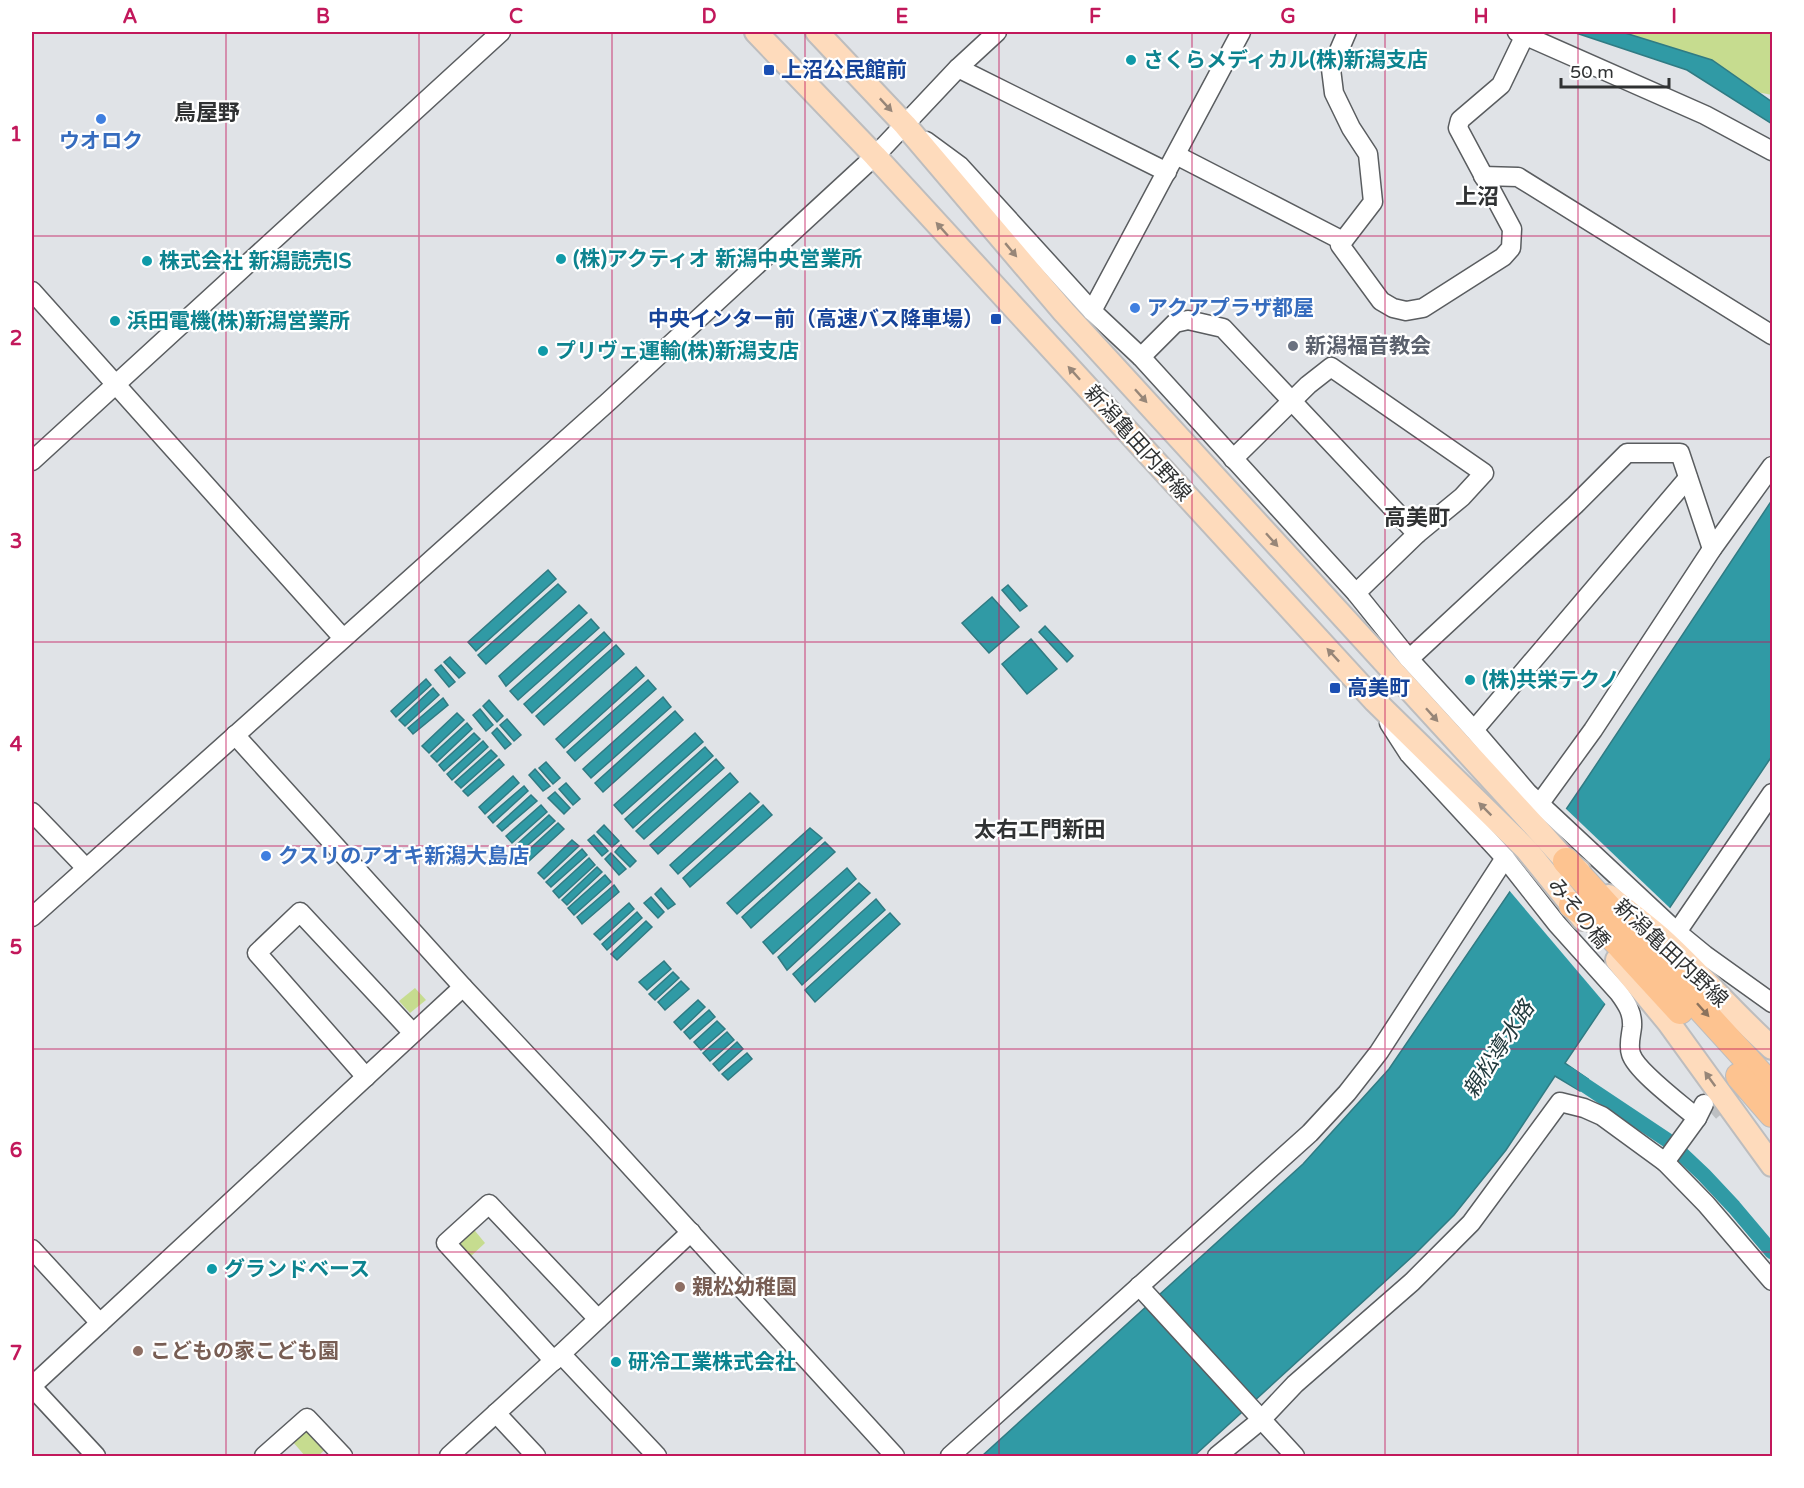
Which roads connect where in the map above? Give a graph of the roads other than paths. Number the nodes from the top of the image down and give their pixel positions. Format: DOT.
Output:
graph roads {
  1 [pos="501,32"];
  2 [pos="756,32"];
  3 [pos="817,32"];
  4 [pos="997,32"];
  5 [pos="1241,32"];
  6 [pos="1347,32"];
  7 [pos="1521,33"];
  8 [pos="958,68"];
  9 [pos="905,125"];
  10 [pos="1773,151"];
  11 [pos="1176,155"];
  12 [pos="875,156"];
  13 [pos="1167,172"];
  14 [pos="1483,176"];
  15 [pos="1343,241"];
  16 [pos="32,291"];
  17 [pos="1092,311"];
  18 [pos="1773,335"];
  19 [pos="1141,357"];
  20 [pos="116,384"];
  21 [pos="1293,402"];
  22 [pos="1233,459"];
  23 [pos="32,461"];
  24 [pos="1773,466"];
  25 [pos="1688,478"];
  26 [pos="1417,534"];
  27 [pos="1713,549"];
  28 [pos="1356,593"];
  29 [pos="344,638"];
  30 [pos="1409,659"];
  31 [pos="1375,701"];
  32 [pos="1474,730"];
  33 [pos="236,735"];
  34 [pos="1773,793"];
  35 [pos="32,812"];
  36 [pos="1540,825"];
  37 [pos="1566,861"];
  38 [pos="1510,864"];
  39 [pos="86,868"];
  40 [pos="1572,905"];
  41 [pos="32,917"];
  42 [pos="1649,954"];
  43 [pos="463,987"];
  44 [pos="1773,1003"];
  45 [pos="413,1033"];
  46 [pos="1773,1048"];
  47 [pos="366,1077"];
  48 [pos="1773,1087"];
  49 [pos="1773,1114"];
  50 [pos="1667,1160"];
  51 [pos="1773,1166"];
  52 [pos="691,1232"];
  53 [pos="32,1249"];
  54 [pos="1773,1281"];
  55 [pos="1143,1291"];
  56 [pos="598,1319"];
  57 [pos="100,1323"];
  58 [pos="558,1357"];
  59 [pos="32,1386"];
  60 [pos="496,1413"];
  61 [pos="1258,1416"];
  62 [pos="96,1456"];
  63 [pos="264,1456"];
  64 [pos="343,1456"];
  65 [pos="448,1456"];
  66 [pos="536,1456"];
  67 [pos="657,1456"];
  68 [pos="895,1456"];
  69 [pos="950,1456"];
  70 [pos="1217,1456"];
  71 [pos="1295,1456"];
  1 -- 20 [label="street"];
  2 -- 12 [label="main road, 新潟亀田内野線"];
  3 -- 9 [label="main road, 新潟亀田内野線, one-way"];
  4 -- 8 [label="street"];
  5 -- 11 [label="street"];
  6 -- 15 [label="street"];
  7 -- 10 [label="street"];
  7 -- 14 [label="street"];
  8 -- 9 [label="street"];
  8 -- 13 [label="street"];
  9 -- 12 [label="street"];
  9 -- 17 [label="street"];
  9 -- 36 [label="main road, 新潟亀田内野線, one-way"];
  11 -- 13 [label="street"];
  11 -- 15 [label="street"];
  12 -- 29 [label="street"];
  31 -- 12 [label="main road, 新潟亀田内野線, one-way"];
  13 -- 17 [label="street"];
  14 -- 15 [label="street"];
  14 -- 18 [label="street"];
  16 -- 20 [label="street"];
  17 -- 19 [label="street"];
  19 -- 21 [label="street"];
  19 -- 22 [label="street"];
  20 -- 23 [label="street"];
  20 -- 29 [label="street"];
  21 -- 22 [label="street"];
  21 -- 26 [label="street"];
  21 -- 26 [label="street"];
  22 -- 28 [label="street"];
  24 -- 27 [label="street"];
  25 -- 27 [label="street"];
  25 -- 30 [label="street"];
  25 -- 32 [label="street"];
  26 -- 28 [label="street"];
  27 -- 36 [label="street"];
  28 -- 30 [label="street"];
  29 -- 33 [label="street"];
  30 -- 32 [label="street"];
  36 -- 31 [label="main road, 新潟亀田内野線, one-way"];
  31 -- 38 [label="street"];
  32 -- 36 [label="street"];
  33 -- 39 [label="street"];
  33 -- 43 [label="street"];
  34 -- 42 [label="street"];
  35 -- 39 [label="street"];
  36 -- 37 [label="main road, みその橋"];
  36 -- 40 [label="main road, みその橋"];
  36 -- 42 [label="street"];
  37 -- 42 [label="highway"];
  38 -- 42 [label="street"];
  38 -- 55 [label="street"];
  39 -- 41 [label="street"];
  40 -- 42 [label="highway"];
  42 -- 44 [label="street"];
  42 -- 46 [label="main road, 新潟亀田内野線"];
  42 -- 48 [label="highway, one-way"];
  42 -- 49 [label="highway"];
  42 -- 50 [label="street"];
  51 -- 42 [label="main road, 新潟亀田内野線, one-way"];
  43 -- 45 [label="street"];
  43 -- 52 [label="street"];
  45 -- 47 [label="street"];
  45 -- 47 [label="street"];
  47 -- 57 [label="street"];
  50 -- 54 [label="street"];
  50 -- 61 [label="street"];
  52 -- 56 [label="street"];
  52 -- 68 [label="street"];
  53 -- 57 [label="street"];
  55 -- 61 [label="street"];
  55 -- 69 [label="street"];
  56 -- 58 [label="street"];
  56 -- 58 [label="street"];
  57 -- 59 [label="street"];
  58 -- 60 [label="street"];
  58 -- 67 [label="street"];
  59 -- 62 [label="street"];
  60 -- 65 [label="street"];
  60 -- 66 [label="street"];
  61 -- 70 [label="street"];
  61 -- 71 [label="street"];
  63 -- 64 [label="street"];
}
